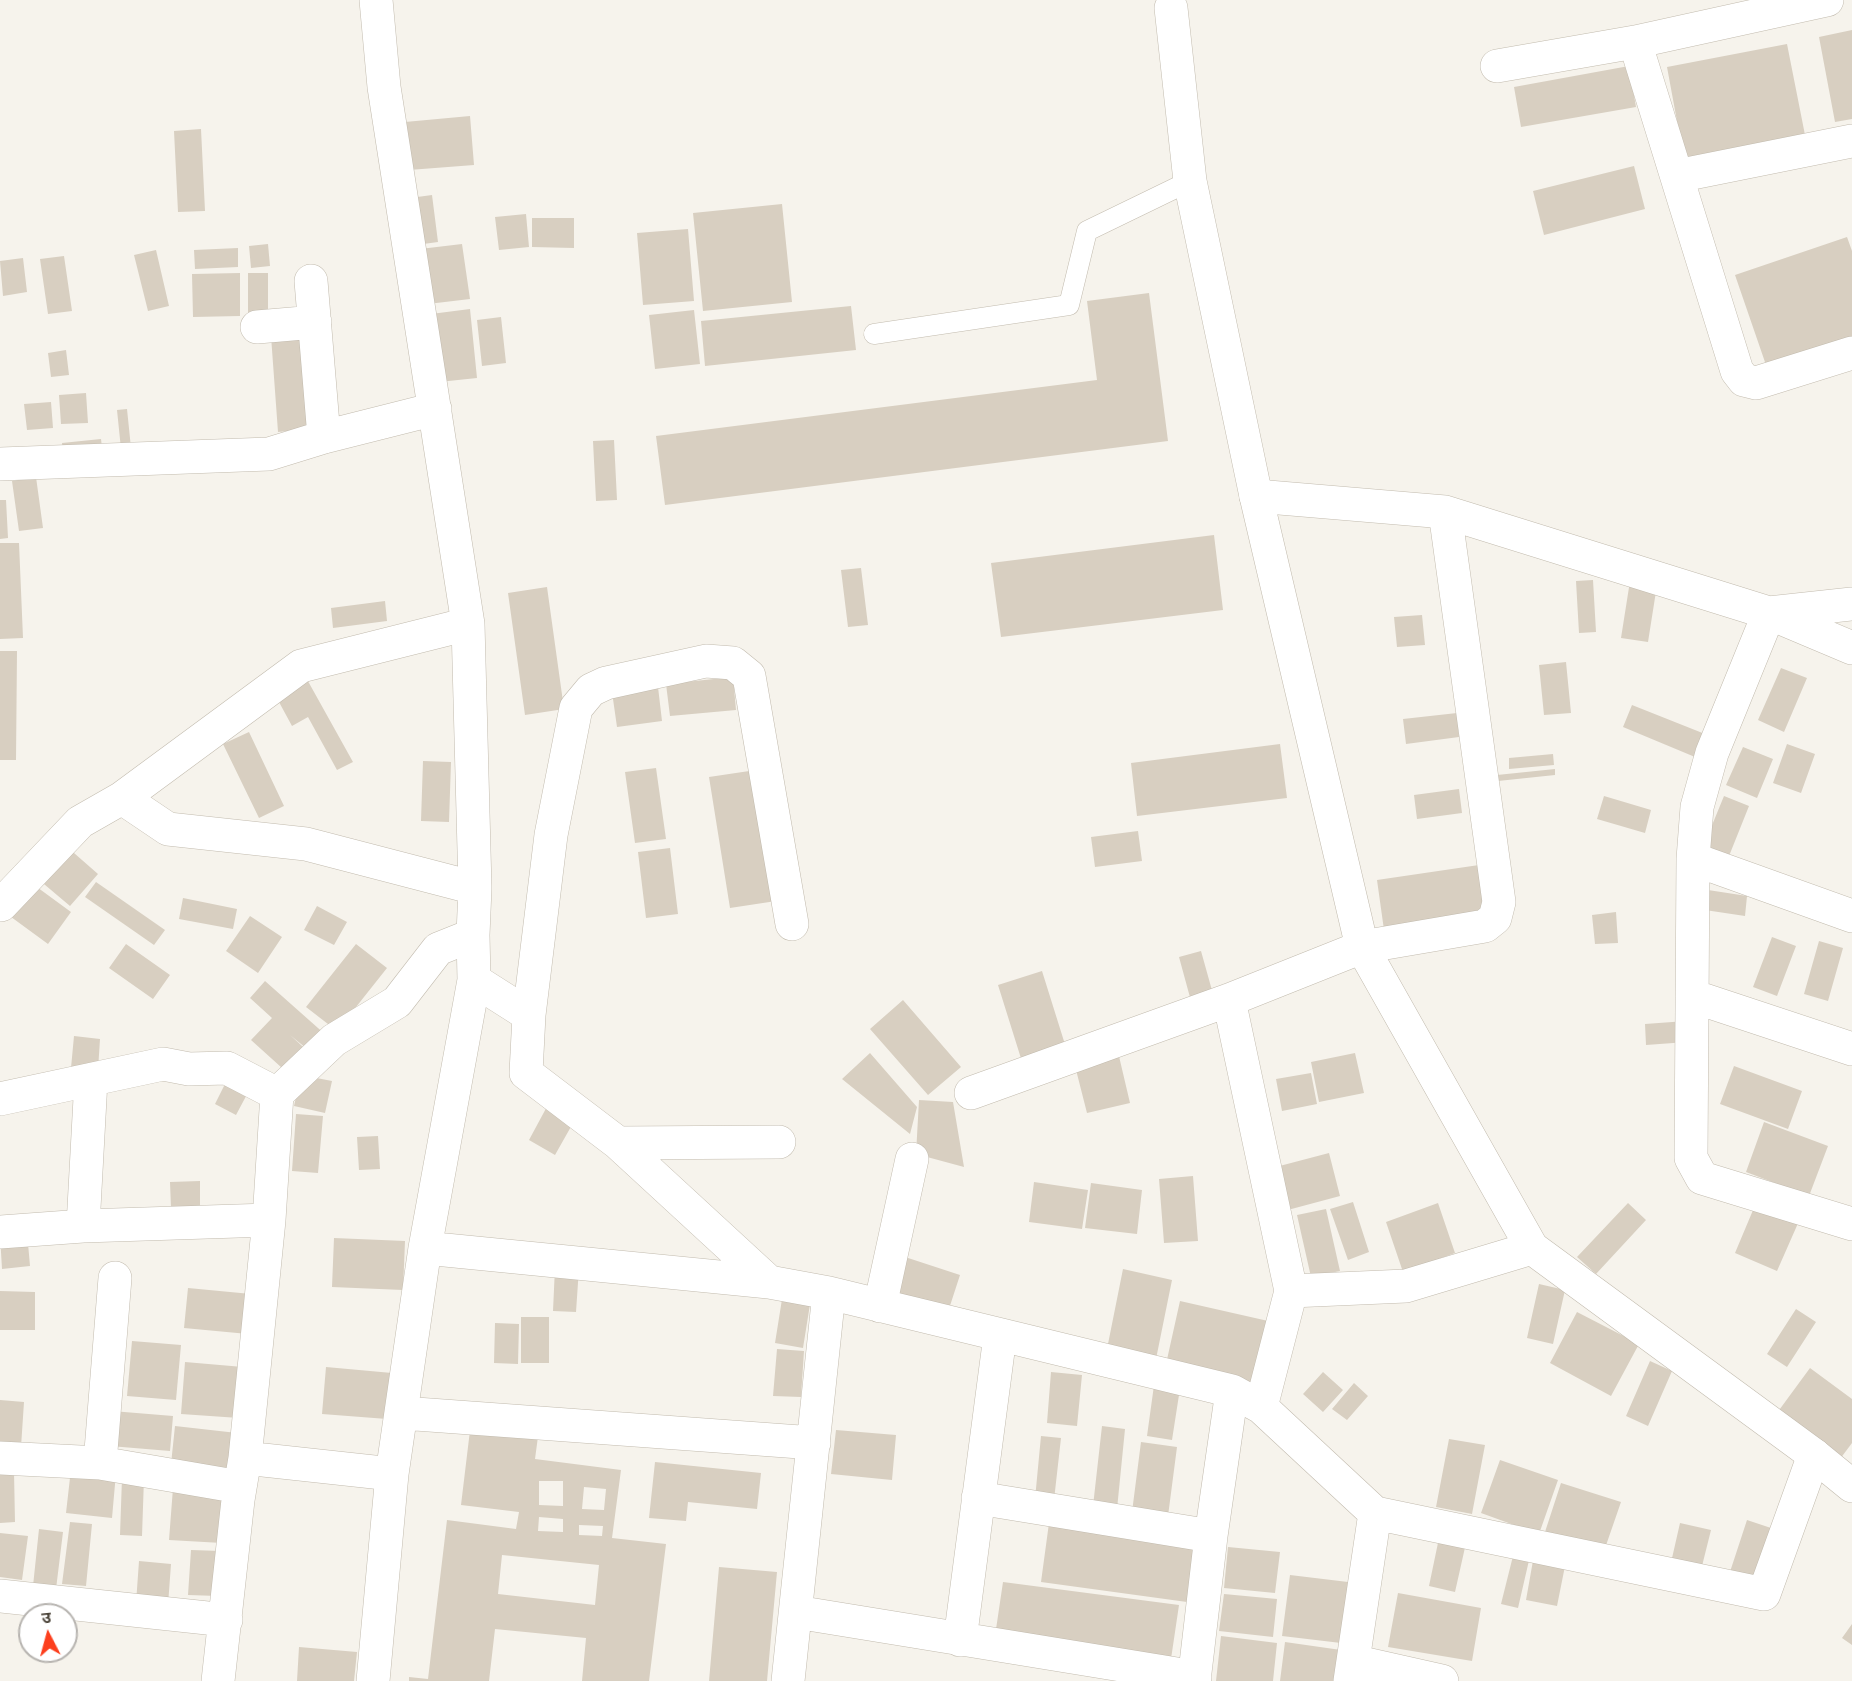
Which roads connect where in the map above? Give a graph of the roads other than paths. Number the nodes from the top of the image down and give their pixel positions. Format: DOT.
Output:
graph roads {
  1 [pos="376,0"];
  2 [pos="1827,0"];
  3 [pos="1171,8"];
  4 [pos="1635,42"];
  5 [pos="1497,66"];
  6 [pos="1852,141"];
  7 [pos="1677,176"];
  8 [pos="1190,181"];
  9 [pos="311,281"];
  10 [pos="315,322"];
  11 [pos="257,327"];
  12 [pos="874,334"];
  13 [pos="1852,354"];
  14 [pos="435,409"];
  15 [pos="324,437"];
  16 [pos="0,464"];
  17 [pos="1256,496"];
  18 [pos="1445,512"];
  19 [pos="1852,604"];
  20 [pos="1769,613"];
  21 [pos="468,624"];
  22 [pos="1852,648"];
  23 [pos="122,798"];
  24 [pos="1693,859"];
  25 [pos="475,888"];
  26 [pos="1,905"];
  27 [pos="1852,916"];
  28 [pos="792,924"];
  29 [pos="473,934"];
  30 [pos="1362,947"];
  31 [pos="474,980"];
  32 [pos="1692,996"];
  33 [pos="1229,1000"];
  34 [pos="529,1016"];
  35 [pos="1852,1049"];
  36 [pos="91,1080"];
  37 [pos="971,1093"];
  38 [pos="277,1094"];
  39 [pos="0,1099"];
  40 [pos="779,1142"];
  41 [pos="618,1143"];
  42 [pos="912,1160"];
  43 [pos="270,1220"];
  44 [pos="1852,1224"];
  45 [pos="83,1226"];
  46 [pos="0,1232"];
  47 [pos="425,1248"];
  48 [pos="1532,1248"];
  49 [pos="115,1278"];
  50 [pos="770,1282"];
  51 [pos="1291,1292"];
  52 [pos="829,1293"];
  53 [pos="880,1306"];
  54 [pos="1000,1336"];
  55 [pos="1232,1391"];
  56 [pos="1261,1407"];
  57 [pos="402,1413"];
  58 [pos="814,1443"];
  59 [pos="1814,1455"];
  60 [pos="0,1458"];
  61 [pos="100,1463"];
  62 [pos="242,1473"];
  63 [pos="392,1474"];
  64 [pos="1852,1486"];
  65 [pos="978,1498"];
  66 [pos="1375,1513"];
  67 [pos="1211,1536"];
  68 [pos="0,1596"];
  69 [pos="796,1612"];
  70 [pos="226,1620"];
  71 [pos="960,1640"];
  72 [pos="1351,1671"];
  73 [pos="1194,1679"];
  74 [pos="218,1681"];
  75 [pos="373,1681"];
  76 [pos="788,1681"];
  77 [pos="1442,1681"];
  1 -- 14 [label="street"];
  2 -- 4 [label="street"];
  3 -- 8 [label="street"];
  4 -- 5 [label="street"];
  4 -- 7 [label="street"];
  6 -- 7 [label="street"];
  7 -- 13 [label="street"];
  8 -- 12 [label="lane"];
  8 -- 17 [label="street"];
  9 -- 10 [label="street"];
  10 -- 11 [label="street"];
  10 -- 15 [label="street"];
  14 -- 15 [label="street"];
  14 -- 21 [label="street"];
  15 -- 16 [label="street"];
  17 -- 18 [label="street"];
  17 -- 30 [label="street"];
  18 -- 20 [label="street"];
  18 -- 30 [label="street"];
  19 -- 20 [label="street"];
  20 -- 22 [label="street"];
  20 -- 24 [label="street"];
  21 -- 23 [label="street"];
  21 -- 25 [label="street"];
  23 -- 25 [label="street"];
  23 -- 26 [label="street"];
  24 -- 27 [label="street"];
  24 -- 32 [label="street"];
  25 -- 29 [label="street"];
  28 -- 34 [label="street"];
  29 -- 31 [label="street"];
  29 -- 38 [label="street"];
  30 -- 33 [label="street"];
  30 -- 48 [label="street"];
  31 -- 34 [label="street"];
  31 -- 47 [label="street"];
  32 -- 35 [label="street"];
  32 -- 44 [label="street"];
  33 -- 37 [label="street"];
  33 -- 51 [label="street"];
  34 -- 41 [label="street"];
  36 -- 38 [label="street"];
  36 -- 39 [label="street"];
  36 -- 45 [label="street"];
  38 -- 43 [label="street"];
  40 -- 41 [label="street"];
  41 -- 50 [label="street"];
  42 -- 53 [label="street"];
  43 -- 45 [label="street"];
  43 -- 62 [label="street"];
  45 -- 46 [label="street"];
  47 -- 50 [label="street"];
  47 -- 57 [label="street"];
  48 -- 51 [label="street"];
  48 -- 59 [label="street"];
  49 -- 61 [label="street"];
  50 -- 52 [label="street"];
  51 -- 56 [label="street"];
  52 -- 53 [label="street"];
  52 -- 58 [label="street"];
  53 -- 54 [label="street"];
  54 -- 55 [label="street"];
  54 -- 65 [label="street"];
  55 -- 56 [label="street"];
  55 -- 67 [label="street"];
  56 -- 66 [label="street"];
  57 -- 58 [label="street"];
  57 -- 63 [label="street"];
  58 -- 69 [label="street"];
  59 -- 64 [label="street"];
  59 -- 66 [label="street"];
  60 -- 61 [label="street"];
  61 -- 62 [label="street"];
  62 -- 63 [label="street"];
  62 -- 70 [label="street"];
  63 -- 75 [label="street"];
  65 -- 67 [label="street"];
  65 -- 71 [label="street"];
  66 -- 72 [label="street"];
  67 -- 73 [label="street"];
  68 -- 70 [label="street"];
  69 -- 71 [label="street"];
  69 -- 76 [label="street"];
  70 -- 74 [label="street"];
  71 -- 73 [label="street"];
  72 -- 77 [label="street"];
}
